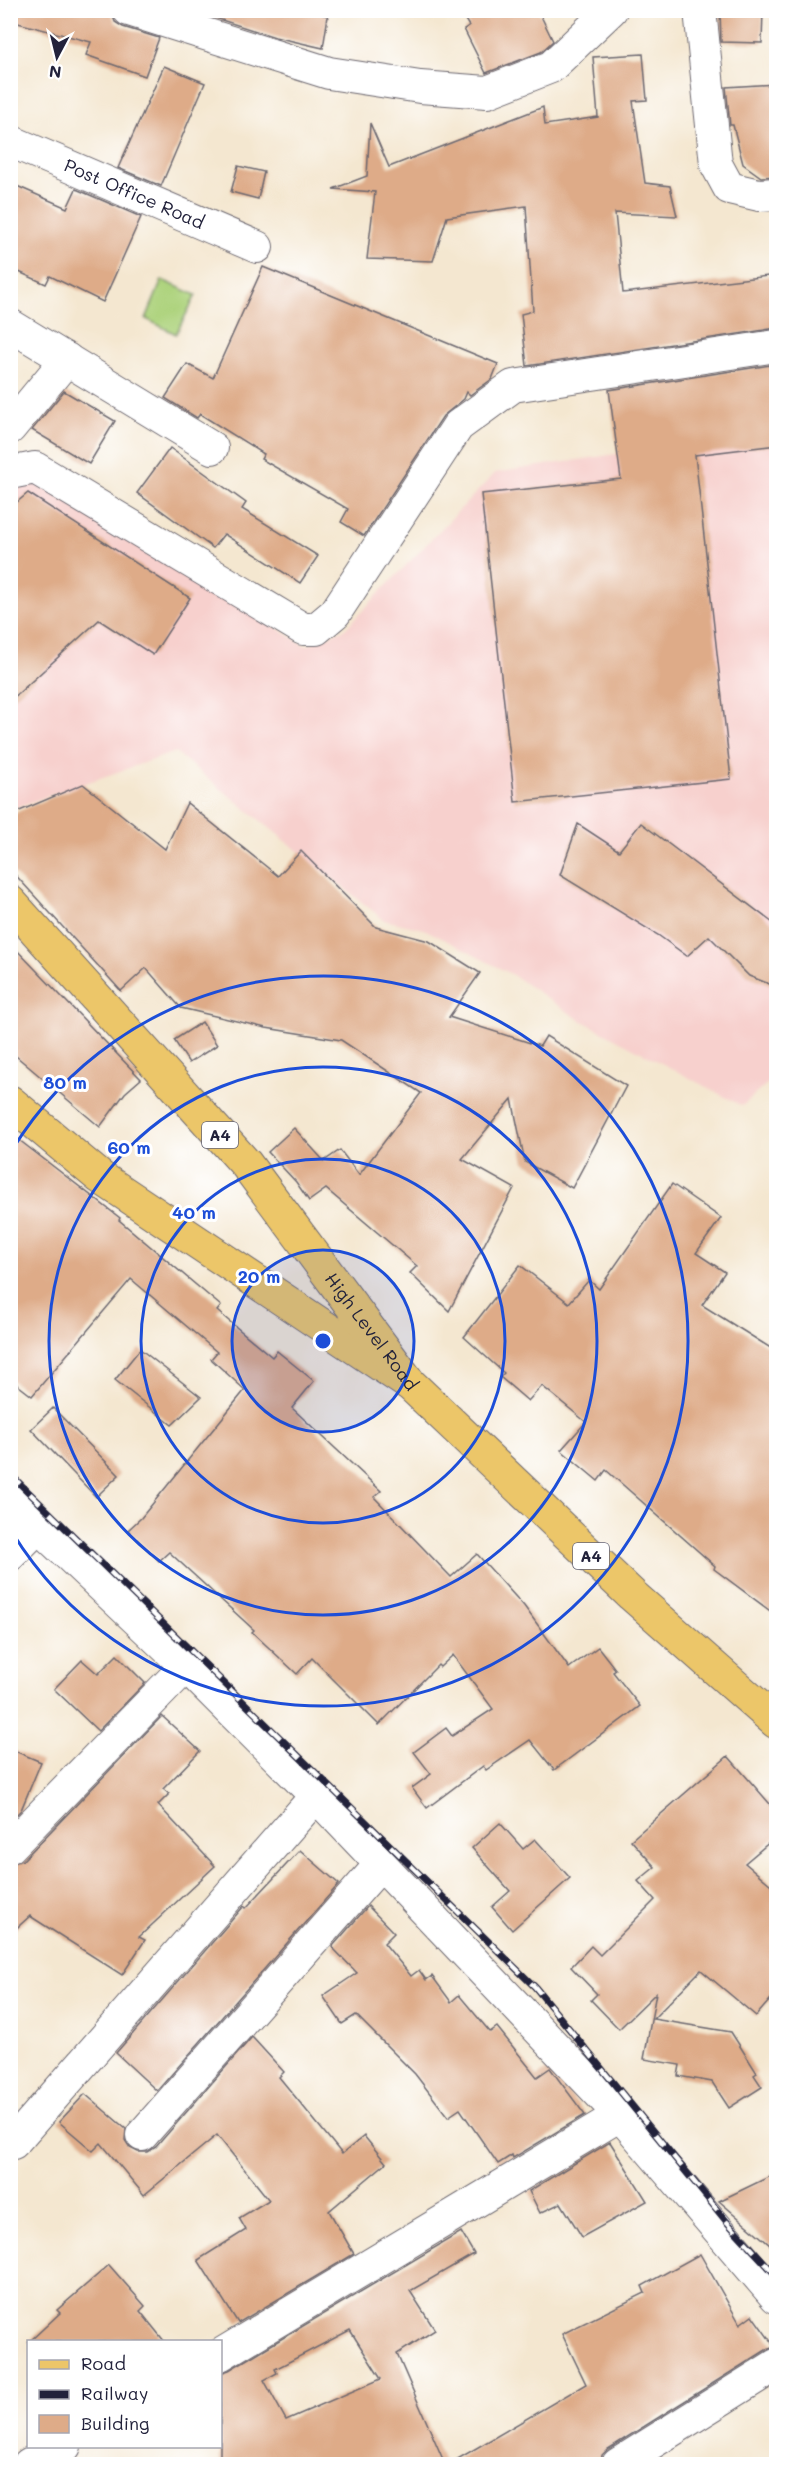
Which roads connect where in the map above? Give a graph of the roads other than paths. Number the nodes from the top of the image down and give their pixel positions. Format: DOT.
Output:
graph roads {
  1 [pos="129,10"];
  2 [pos="611,10"];
  3 [pos="700,10"];
  4 [pos="10,141"];
  5 [pos="777,194"];
  6 [pos="257,247"];
  7 [pos="10,325"];
  8 [pos="777,345"];
  9 [pos="67,359"];
  10 [pos="10,428"];
  11 [pos="212,448"];
  12 [pos="10,473"];
  13 [pos="10,902"];
  14 [pos="10,1102"];
  15 [pos="410,1384"];
  16 [pos="10,1500"];
  17 [pos="38,1527"];
  18 [pos="10,1555"];
  19 [pos="186,1666"];
  20 [pos="777,1722"];
  21 [pos="316,1796"];
  22 [pos="10,1847"];
  23 [pos="380,1865"];
  24 [pos="620,2115"];
  25 [pos="142,2135"];
  26 [pos="13,2143"];
  27 [pos="777,2297"];
  28 [pos="222,2354"];
  29 [pos="777,2365"];
  30 [pos="61,2448"];
  31 [pos="29,2464"];
  32 [pos="618,2464"];
  1 -- 2 [label="street"];
  3 -- 5 [label="street"];
  4 -- 6 [label="street, Post Office Road"];
  7 -- 9 [label="street"];
  8 -- 12 [label="street"];
  9 -- 10 [label="street"];
  9 -- 11 [label="street"];
  13 -- 15 [label="main road, High Level Road / A4"];
  14 -- 15 [label="main road"];
  15 -- 20 [label="main road, High Level Road / A4"];
  16 -- 17 [label="street"];
  17 -- 18 [label="street"];
  17 -- 19 [label="street"];
  19 -- 21 [label="street"];
  19 -- 22 [label="street"];
  21 -- 23 [label="street"];
  21 -- 26 [label="street"];
  23 -- 24 [label="street"];
  23 -- 25 [label="street"];
  24 -- 27 [label="street"];
  24 -- 28 [label="street"];
  29 -- 32 [label="street"];
  30 -- 31 [label="street"];
}
